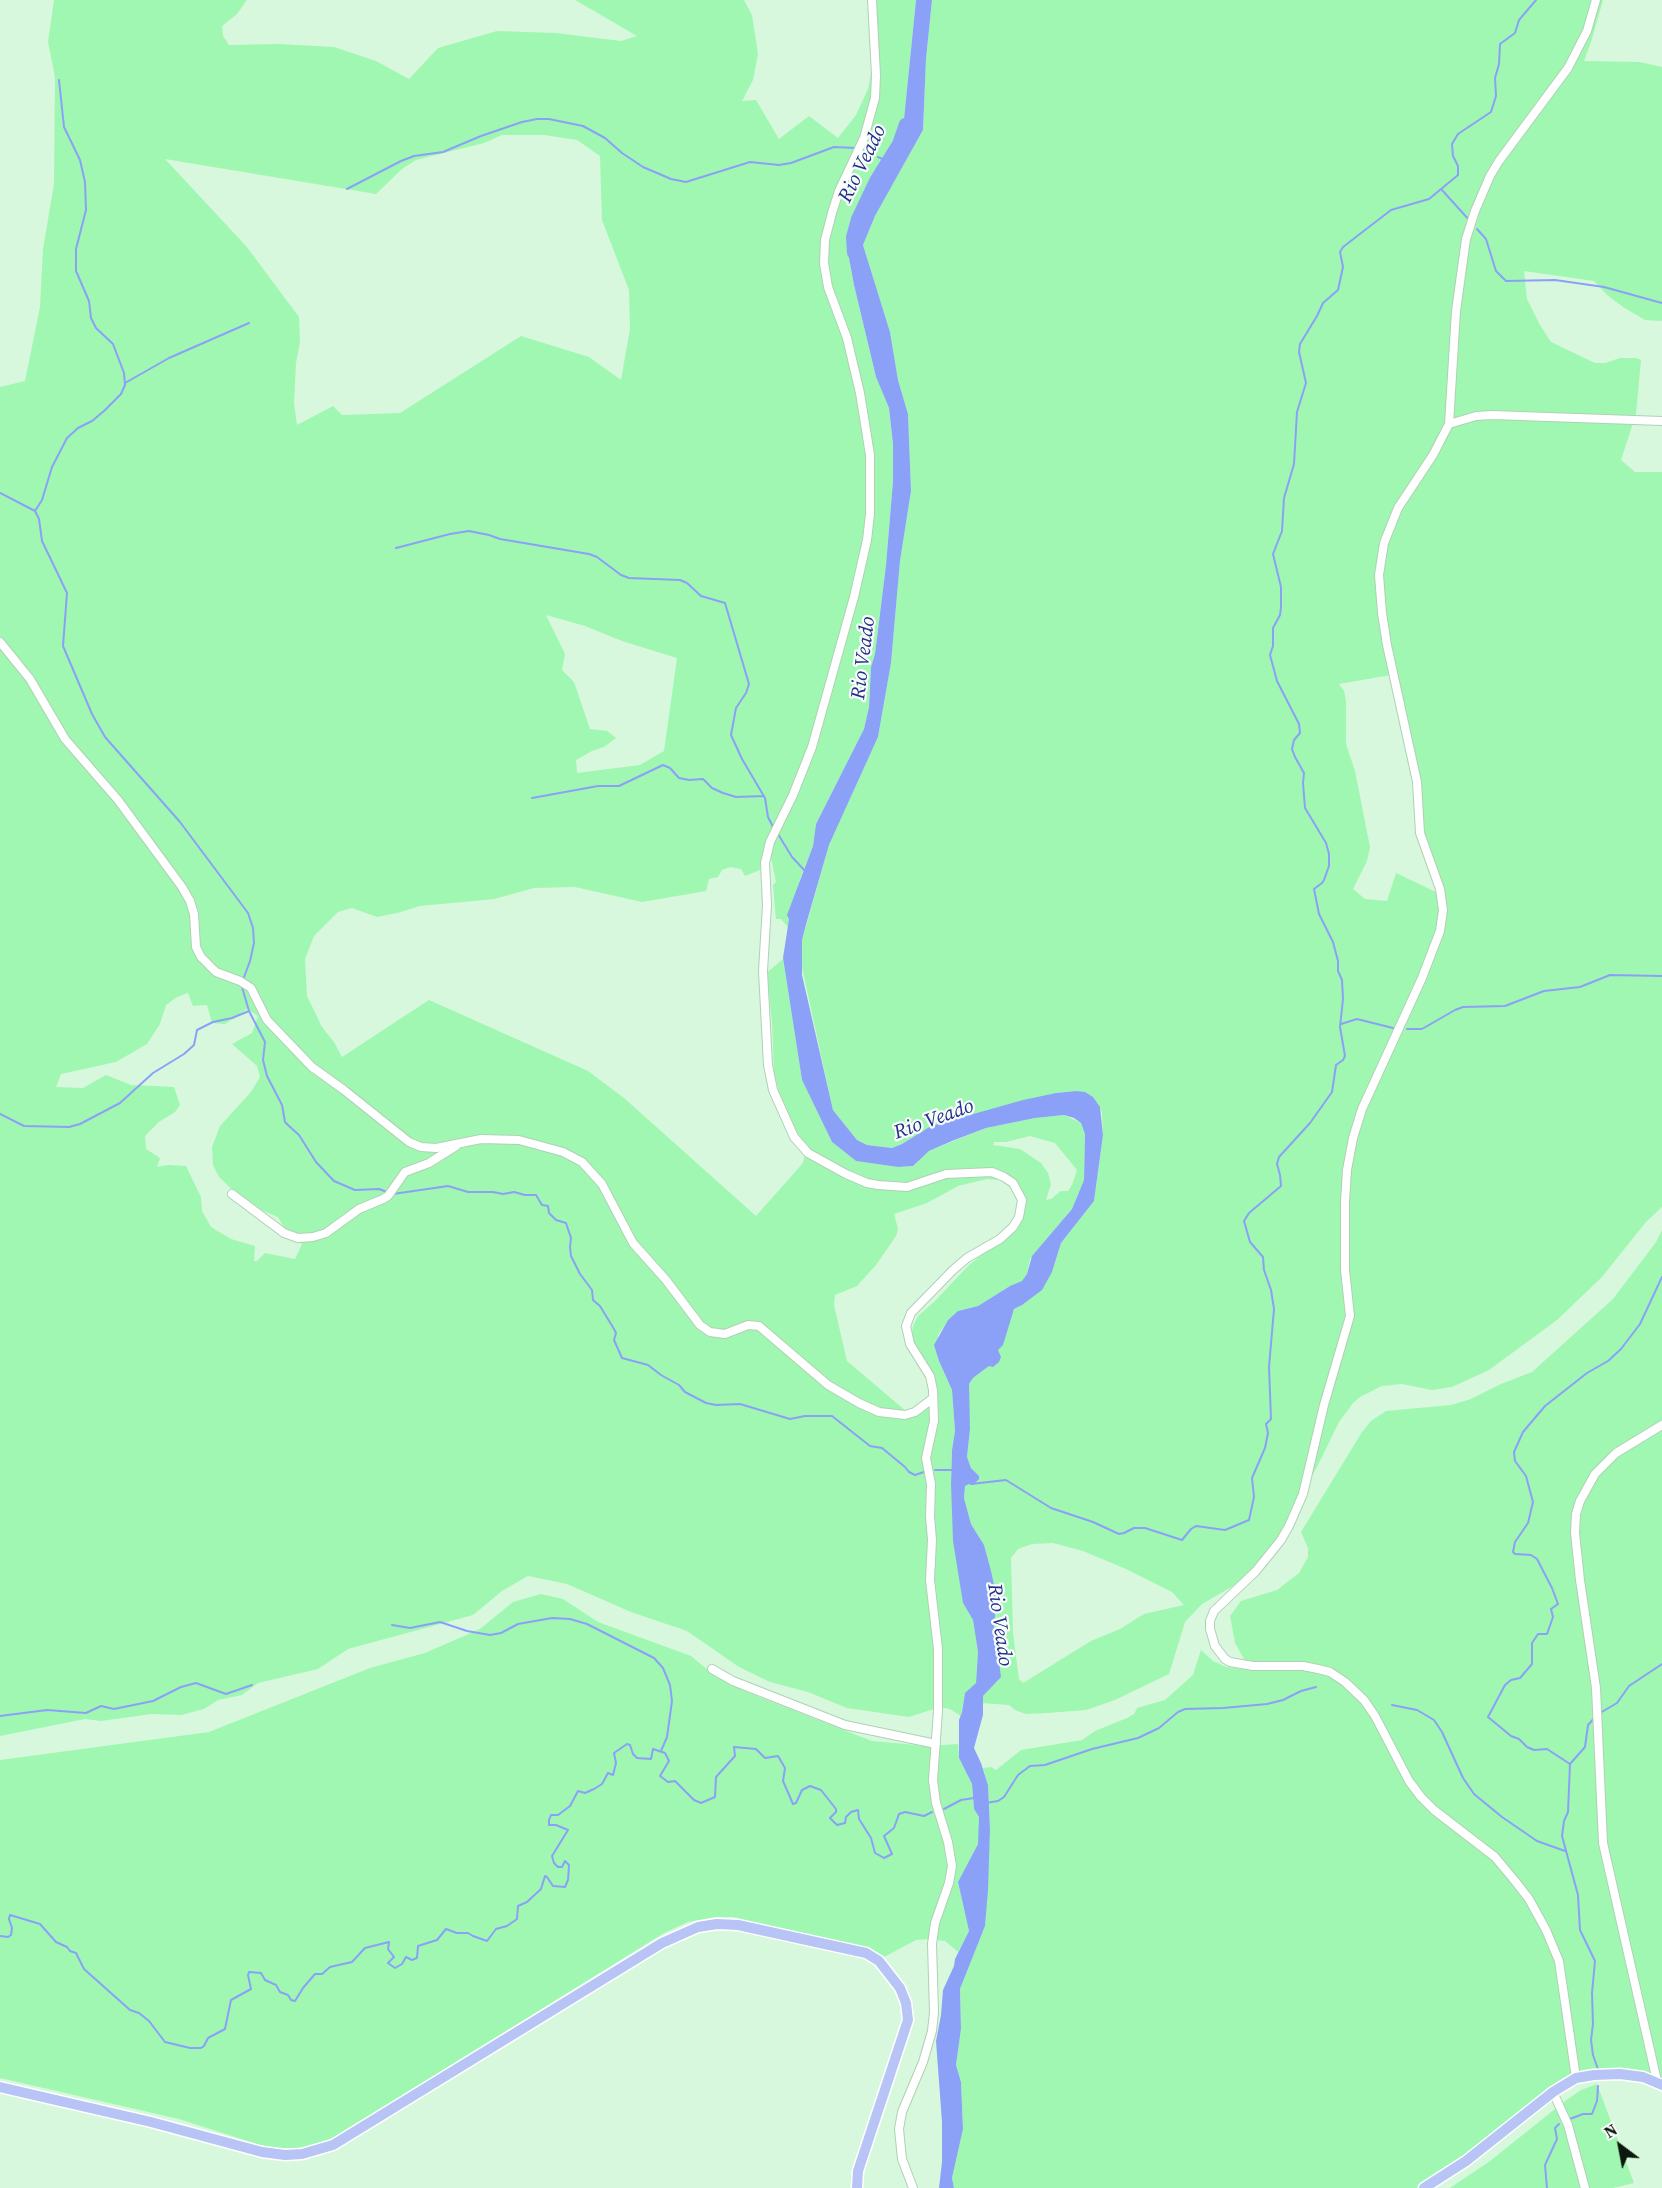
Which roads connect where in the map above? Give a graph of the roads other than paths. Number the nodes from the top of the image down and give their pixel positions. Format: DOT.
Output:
graph roads {
  1 [pos="872,0"];
  2 [pos="1596,0"];
  3 [pos="1662,421"];
  4 [pos="1449,424"];
  5 [pos="0,642"];
  6 [pos="461,1142"];
  7 [pos="232,1194"];
  8 [pos="932,1399"];
  9 [pos="1662,1425"];
  10 [pos="712,1669"];
  11 [pos="936,1744"];
  12 [pos="1576,2078"];
  13 [pos="1660,2083"];
  14 [pos="0,2087"];
  15 [pos="1553,2092"];
  16 [pos="857,2188"];
  17 [pos="913,2188"];
  18 [pos="1424,2188"];
  19 [pos="1585,2188"];
  1 -- 8 [label="street"];
  2 -- 4 [label="street"];
  3 -- 4 [label="street"];
  4 -- 12 [label="street"];
  5 -- 6 [label="street"];
  6 -- 7 [label="street"];
  6 -- 8 [label="street"];
  8 -- 11 [label="street"];
  9 -- 13 [label="street"];
  10 -- 11 [label="street"];
  11 -- 17 [label="street"];
  12 -- 13 [label="main road"];
  12 -- 15 [label="main road"];
  14 -- 16 [label="main road"];
  15 -- 18 [label="main road"];
  15 -- 19 [label="street"];
}
